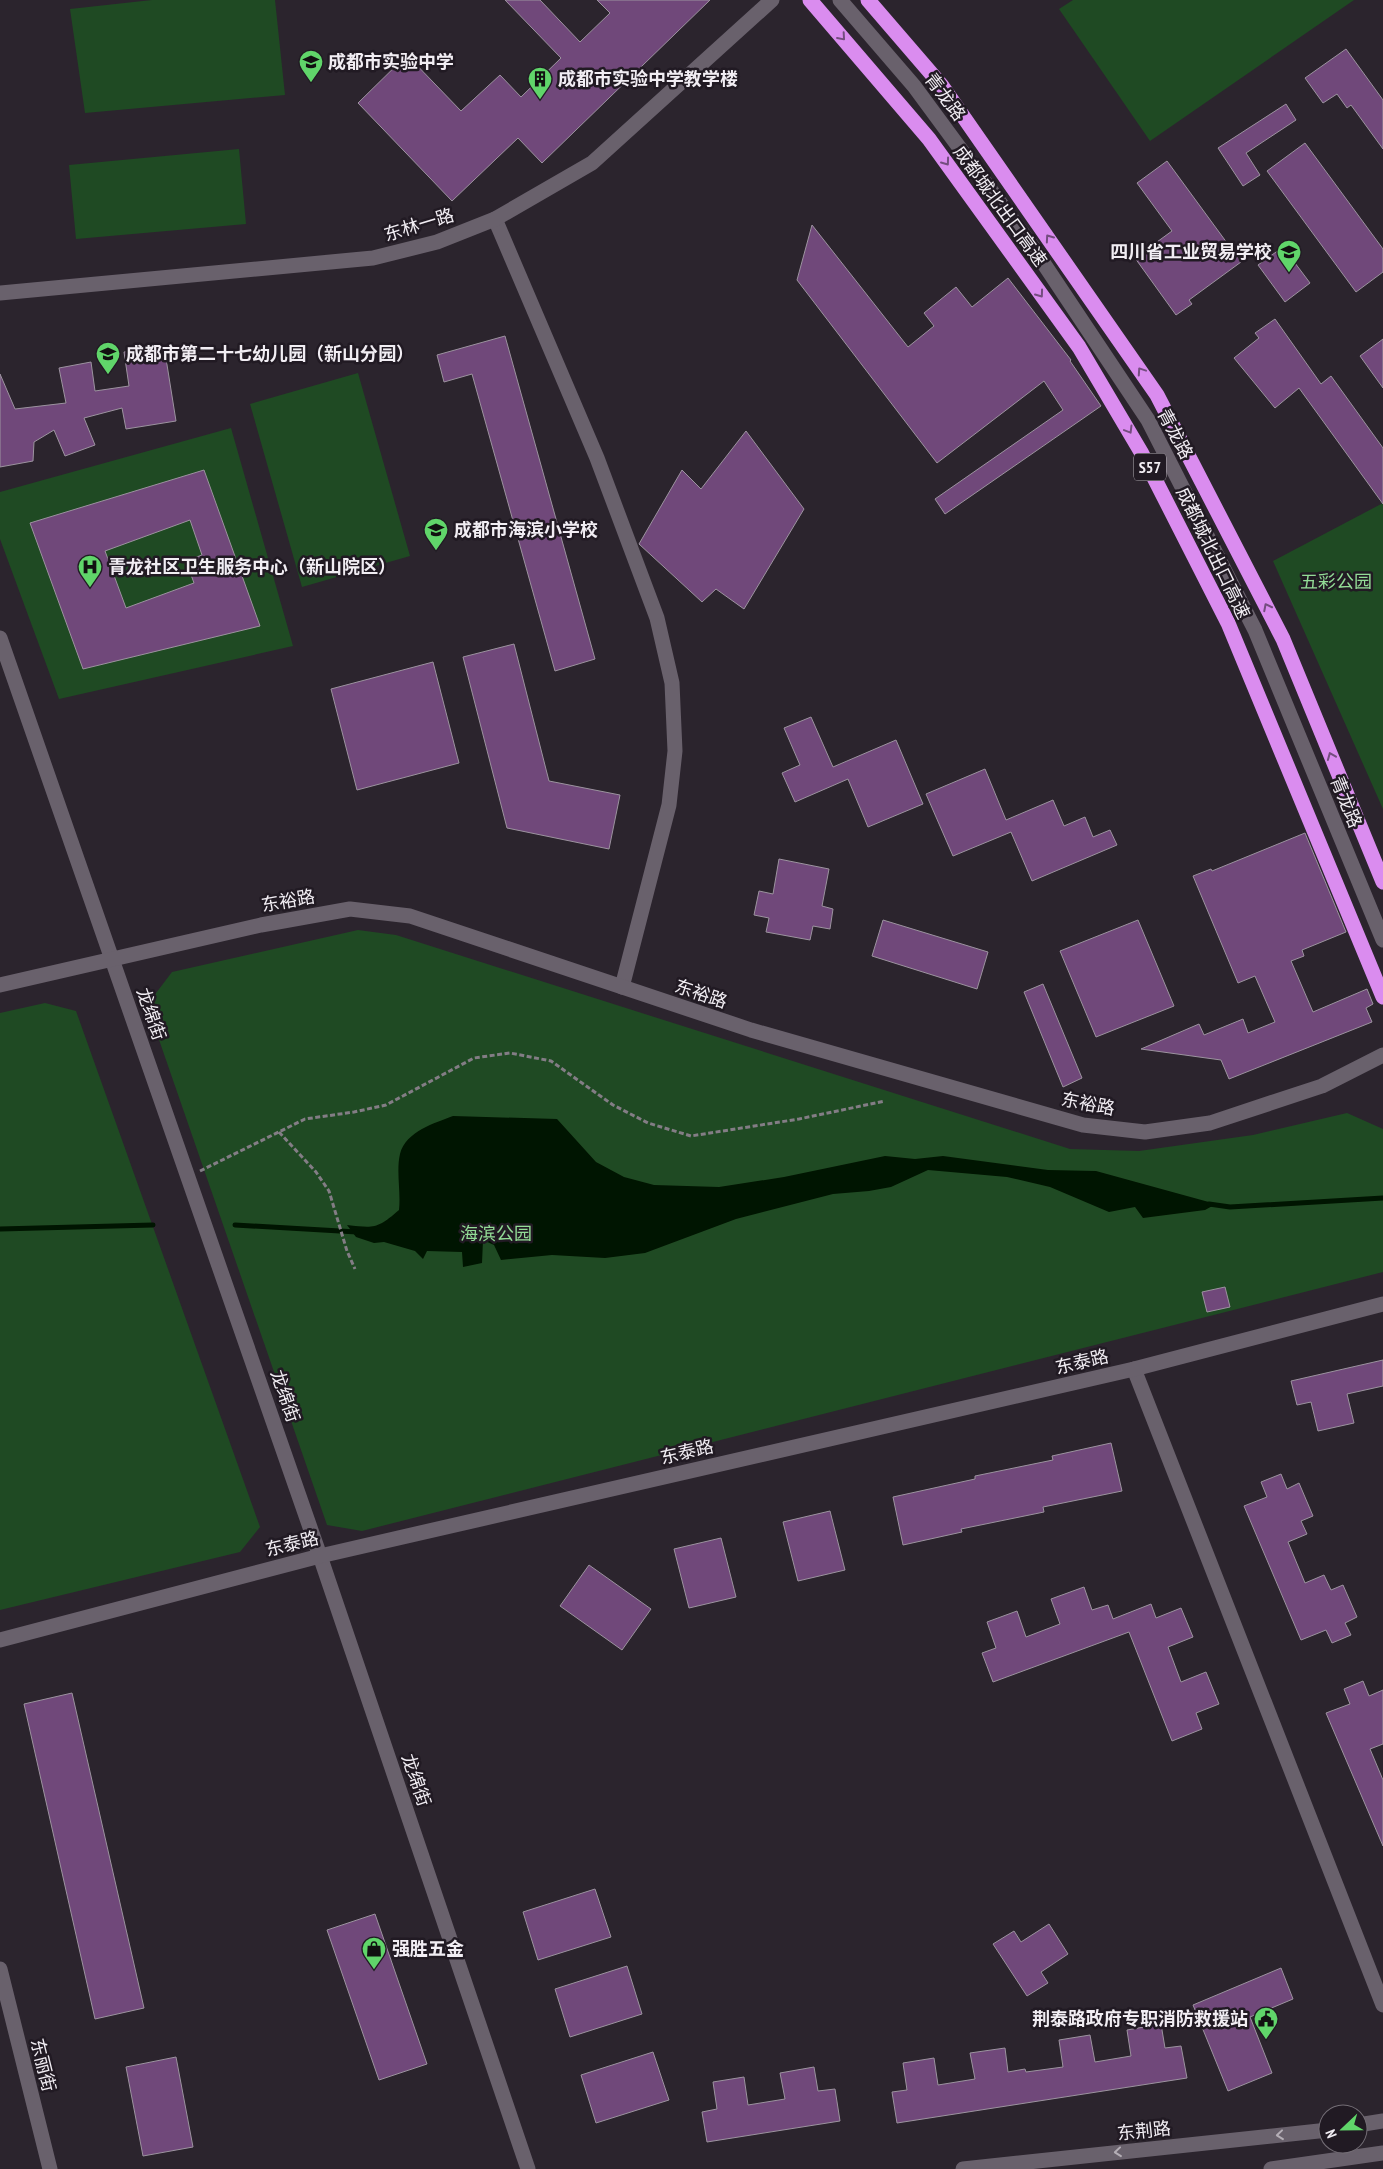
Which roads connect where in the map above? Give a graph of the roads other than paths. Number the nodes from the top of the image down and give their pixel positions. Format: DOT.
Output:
graph roads {
  1 [pos="772,0"];
  2 [pos="810,0"];
  3 [pos="840,0"];
  4 [pos="868,0"];
  5 [pos="495,218"];
  6 [pos="0,293"];
  7 [pos="0,638"];
  8 [pos="1383,882"];
  9 [pos="1383,940"];
  10 [pos="112,959"];
  11 [pos="0,985"];
  12 [pos="622,987"];
  13 [pos="1383,997"];
  14 [pos="1383,1055"];
  15 [pos="1383,1304"];
  16 [pos="1134,1369"];
  17 [pos="320,1556"];
  18 [pos="0,1640"];
  19 [pos="0,1969"];
  20 [pos="1383,2005"];
  21 [pos="1383,2121"];
  22 [pos="1368,2123"];
  23 [pos="1318,2131"];
  24 [pos="1383,2153"];
  25 [pos="50,2169"];
  26 [pos="528,2169"];
  27 [pos="964,2169"];
  28 [pos="1271,2169"];
  1 -- 5 [label="street, 东林一路"];
  2 -- 13 [label="highway, 成都城北出口高速 / S57, one-way"];
  3 -- 9 [label="street, 青龙路"];
  8 -- 4 [label="highway, 成都城北出口高速 / S57, one-way"];
  5 -- 6 [label="street, 东林一路"];
  5 -- 12 [label="street"];
  7 -- 10 [label="street, 龙绵街"];
  10 -- 11 [label="street, 东裕路"];
  10 -- 12 [label="street, 东裕路"];
  10 -- 17 [label="street, 龙绵街"];
  12 -- 14 [label="street, 东裕路"];
  15 -- 16 [label="street, 东泰路"];
  16 -- 17 [label="street, 东泰路"];
  16 -- 20 [label="street"];
  17 -- 18 [label="street, 东泰路"];
  17 -- 26 [label="street, 龙绵街"];
  19 -- 25 [label="street, 东丽街"];
  21 -- 22 [label="street"];
  23 -- 27 [label="street, 东荆路, one-way"];
  24 -- 28 [label="street"];
}
